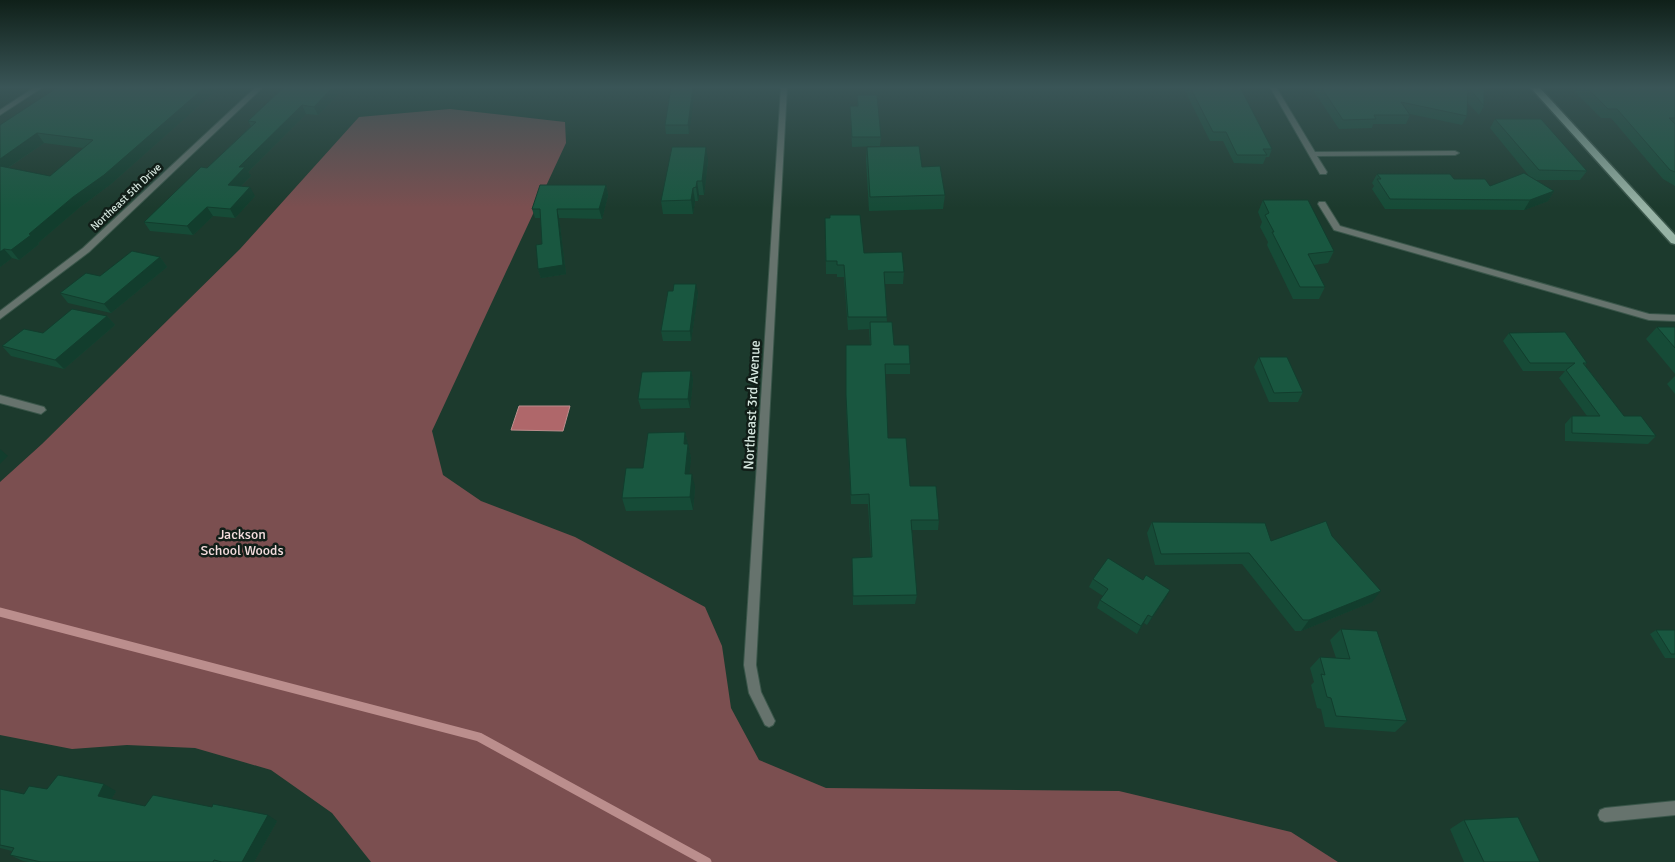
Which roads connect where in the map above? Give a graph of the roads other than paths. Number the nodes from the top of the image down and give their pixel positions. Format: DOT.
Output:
graph roads {
  1 [pos="217,127"];
  2 [pos="782,127"];
  3 [pos="1297,127"];
  4 [pos="1571,127"];
  5 [pos="1455,153"];
  6 [pos="1313,154"];
  7 [pos="1324,172"];
  8 [pos="1322,204"];
  9 [pos="1675,241"];
  10 [pos="0,316"];
  11 [pos="1675,318"];
  12 [pos="0,399"];
  13 [pos="41,410"];
  14 [pos="770,721"];
  15 [pos="1675,808"];
  16 [pos="1606,815"];
  1 -- 10 [label="street, Northeast 5th Drive"];
  2 -- 14 [label="street, Northeast 3rd Avenue"];
  3 -- 6 [label="street"];
  4 -- 9 [label="main road"];
  5 -- 6 [label="street"];
  6 -- 7 [label="street"];
  8 -- 11 [label="street"];
  12 -- 13 [label="street"];
  15 -- 16 [label="street"];
}
